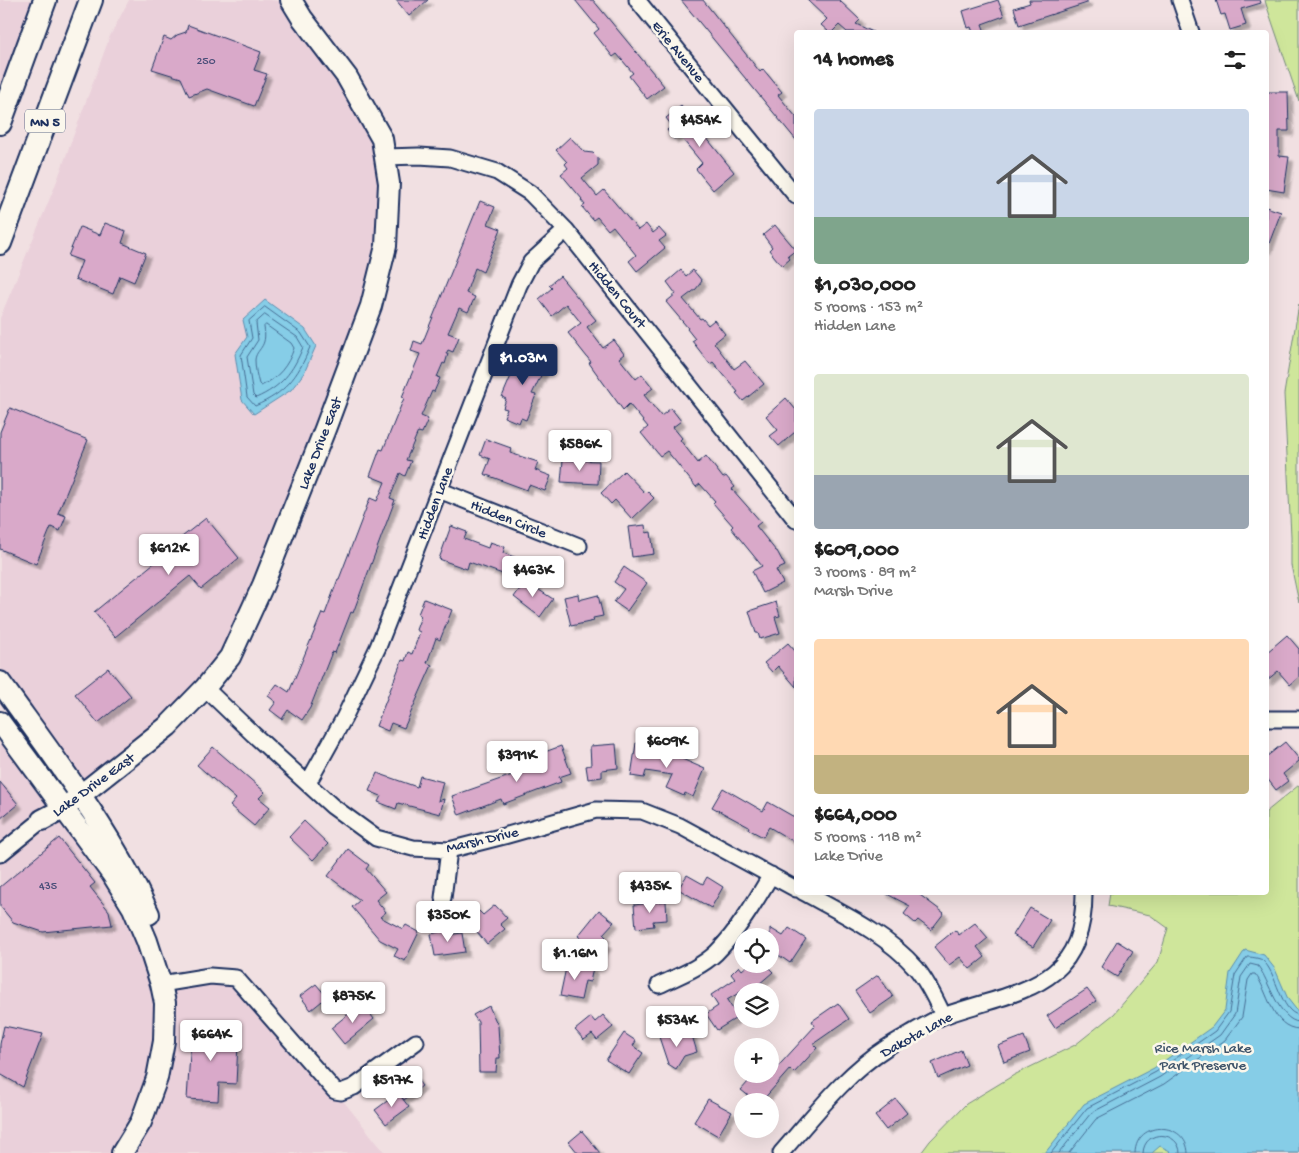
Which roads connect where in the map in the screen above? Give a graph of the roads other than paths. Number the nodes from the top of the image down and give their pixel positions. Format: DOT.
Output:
graph roads {
  1 [pos="45,0"];
  2 [pos="91,0"];
  3 [pos="291,0"];
  4 [pos="637,0"];
  5 [pos="1180,0"];
  6 [pos="1190,30"];
  7 [pos="0,123"];
  8 [pos="385,157"];
  9 [pos="794,194"];
  10 [pos="566,230"];
  11 [pos="0,243"];
  12 [pos="439,490"];
  13 [pos="794,517"];
  14 [pos="579,546"];
  15 [pos="0,682"];
  16 [pos="206,688"];
  17 [pos="1269,719"];
  18 [pos="1299,719"];
  19 [pos="0,722"];
  20 [pos="308,783"];
  21 [pos="80,796"];
  22 [pos="63,809"];
  23 [pos="42,820"];
  24 [pos="449,850"];
  25 [pos="0,854"];
  26 [pos="771,875"];
  27 [pos="794,888"];
  28 [pos="808,895"];
  29 [pos="1084,895"];
  30 [pos="443,898"];
  31 [pos="161,984"];
  32 [pos="659,984"];
  33 [pos="943,1016"];
  34 [pos="416,1042"];
  35 [pos="122,1153"];
  36 [pos="781,1153"];
  1 -- 7 [label="main road, MN 5"];
  2 -- 11 [label="main road, MN 5"];
  3 -- 8 [label="street, Lake Drive East"];
  4 -- 9 [label="street, Erie Avenue"];
  5 -- 6 [label="street"];
  8 -- 10 [label="street, Hidden Court"];
  8 -- 16 [label="street, Lake Drive East"];
  10 -- 12 [label="street, Hidden Lane"];
  10 -- 13 [label="street, Hidden Court"];
  12 -- 14 [label="street, Hidden Circle"];
  12 -- 20 [label="street, Hidden Lane"];
  15 -- 21 [label="street"];
  16 -- 20 [label="street, Marsh Drive"];
  16 -- 21 [label="street, Lake Drive East"];
  17 -- 18 [label="street"];
  19 -- 22 [label="street"];
  20 -- 24 [label="street, Marsh Drive"];
  21 -- 22 [label="street, Lake Drive East"];
  21 -- 31 [label="street"];
  22 -- 23 [label="street, Lake Drive East"];
  22 -- 31 [label="street"];
  23 -- 25 [label="street"];
  24 -- 26 [label="street, Marsh Drive"];
  24 -- 30 [label="street"];
  26 -- 27 [label="street, Marsh Drive"];
  26 -- 32 [label="street"];
  28 -- 33 [label="street"];
  29 -- 33 [label="street, Dakota Lane"];
  31 -- 34 [label="street"];
  31 -- 35 [label="street"];
  33 -- 36 [label="street, Dakota Lane"];
}
